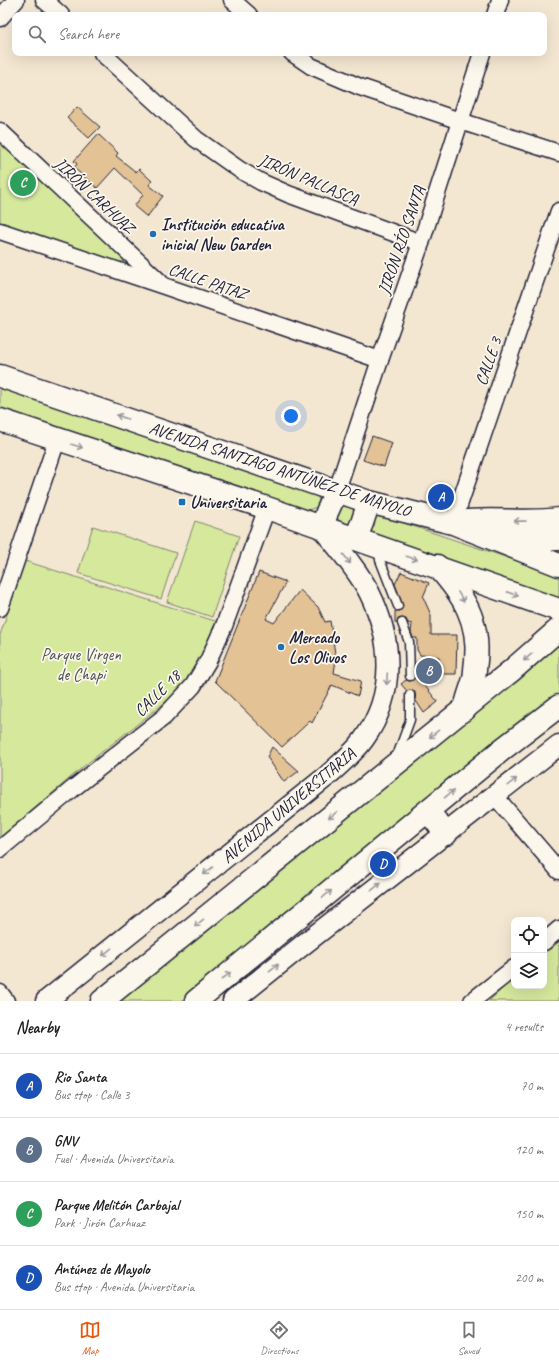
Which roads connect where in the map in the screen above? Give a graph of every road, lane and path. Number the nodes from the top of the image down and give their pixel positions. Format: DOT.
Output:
graph roads {
  1 [pos="16,0"];
  2 [pos="44,0"];
  3 [pos="232,0"];
  4 [pos="500,0"];
  5 [pos="58,12"];
  6 [pos="246,12"];
  7 [pos="496,12"];
  8 [pos="0,18"];
  9 [pos="105,56"];
  10 [pos="296,56"];
  11 [pos="481,56"];
  12 [pos="460,121"];
  13 [pos="0,131"];
  14 [pos="559,153"];
  15 [pos="559,211"];
  16 [pos="0,231"];
  17 [pos="421,243"];
  18 [pos="164,286"];
  19 [pos="380,360"];
  20 [pos="0,376"];
  21 [pos="0,420"];
  22 [pos="57,440"];
  23 [pos="337,490"];
  24 [pos="369,502"];
  25 [pos="267,508"];
  26 [pos="559,519"];
  27 [pos="462,527"];
  28 [pos="322,528"];
  29 [pos="355,539"];
  30 [pos="559,539"];
  31 [pos="378,547"];
  32 [pos="559,565"];
  33 [pos="437,566"];
  34 [pos="398,606"];
  35 [pos="0,608"];
  36 [pos="559,610"];
  37 [pos="402,623"];
  38 [pos="559,629"];
  39 [pos="410,676"];
  40 [pos="410,695"];
  41 [pos="559,706"];
  42 [pos="465,709"];
  43 [pos="559,727"];
  44 [pos="559,745"];
  45 [pos="504,748"];
  46 [pos="392,768"];
  47 [pos="494,795"];
  48 [pos="428,811"];
  49 [pos="446,834"];
  50 [pos="0,849"];
  51 [pos="559,871"];
  52 [pos="559,929"];
  53 [pos="547,939"];
  54 [pos="511,970"];
  55 [pos="0,993"];
  56 [pos="6,1001"];
  57 [pos="46,1001"];
  58 [pos="102,1001"];
  59 [pos="196,1001"];
  60 [pos="233,1001"];
  61 [pos="472,1001"];
  1 -- 8 [label="street"];
  2 -- 5 [label="street"];
  3 -- 6 [label="street"];
  4 -- 7 [label="street"];
  9 -- 17 [label="street, JIRÓN PALLASCA"];
  10 -- 12 [label="street"];
  11 -- 12 [label="street, JIRÓN RÍO SANTA"];
  12 -- 14 [label="street"];
  12 -- 17 [label="street, JIRÓN RÍO SANTA"];
  13 -- 18 [label="street, JIRÓN CARHUAZ"];
  15 -- 27 [label="street, CALLE 3"];
  16 -- 18 [label="street, CALLE PATAZ"];
  17 -- 19 [label="street, JIRÓN RÍO SANTA"];
  18 -- 19 [label="street, CALLE PATAZ"];
  19 -- 23 [label="street, JIRÓN RÍO SANTA"];
  23 -- 20 [label="main road, AVENIDA SANTIAGO ANTÚNEZ DE MAYOLO, one-way"];
  21 -- 22 [label="main road"];
  22 -- 25 [label="main road, one-way"];
  22 -- 35 [label="street"];
  23 -- 24 [label="main road, AVENIDA SANTIAGO ANTÚNEZ DE MAYOLO"];
  23 -- 28 [label="main road"];
  24 -- 27 [label="main road, AVENIDA SANTIAGO ANTÚNEZ DE MAYOLO"];
  24 -- 29 [label="main road"];
  25 -- 28 [label="main road"];
  25 -- 50 [label="street, CALLE 18"];
  26 -- 27 [label="main road, one-way"];
  27 -- 30 [label="main road"];
  27 -- 32 [label="main road, AVENIDA SANTIAGO ANTÚNEZ DE MAYOLO"];
  28 -- 29 [label="main road"];
  28 -- 57 [label="street, AVENIDA UNIVERSITARIA, one-way"];
  29 -- 31 [label="main road"];
  31 -- 33 [label="main road, one-way"];
  31 -- 34 [label="lane"];
  33 -- 36 [label="main road, one-way"];
  33 -- 42 [label="main road, one-way"];
  37 -- 39 [label="lane"];
  38 -- 42 [label="main road, AVENIDA UNIVERSITARIA, one-way"];
  40 -- 46 [label="lane"];
  41 -- 45 [label="main road"];
  42 -- 46 [label="main road, AVENIDA UNIVERSITARIA, one-way"];
  43 -- 45 [label="main road"];
  47 -- 44 [label="street, one-way"];
  48 -- 45 [label="main road, one-way"];
  46 -- 58 [label="main road, AVENIDA UNIVERSITARIA, one-way"];
  47 -- 49 [label="street"];
  47 -- 51 [label="street"];
  48 -- 49 [label="main road"];
  59 -- 48 [label="main road, one-way"];
  60 -- 49 [label="street, one-way"];
  52 -- 53 [label="street"];
  54 -- 61 [label="street"];
  55 -- 56 [label="street"];
}
